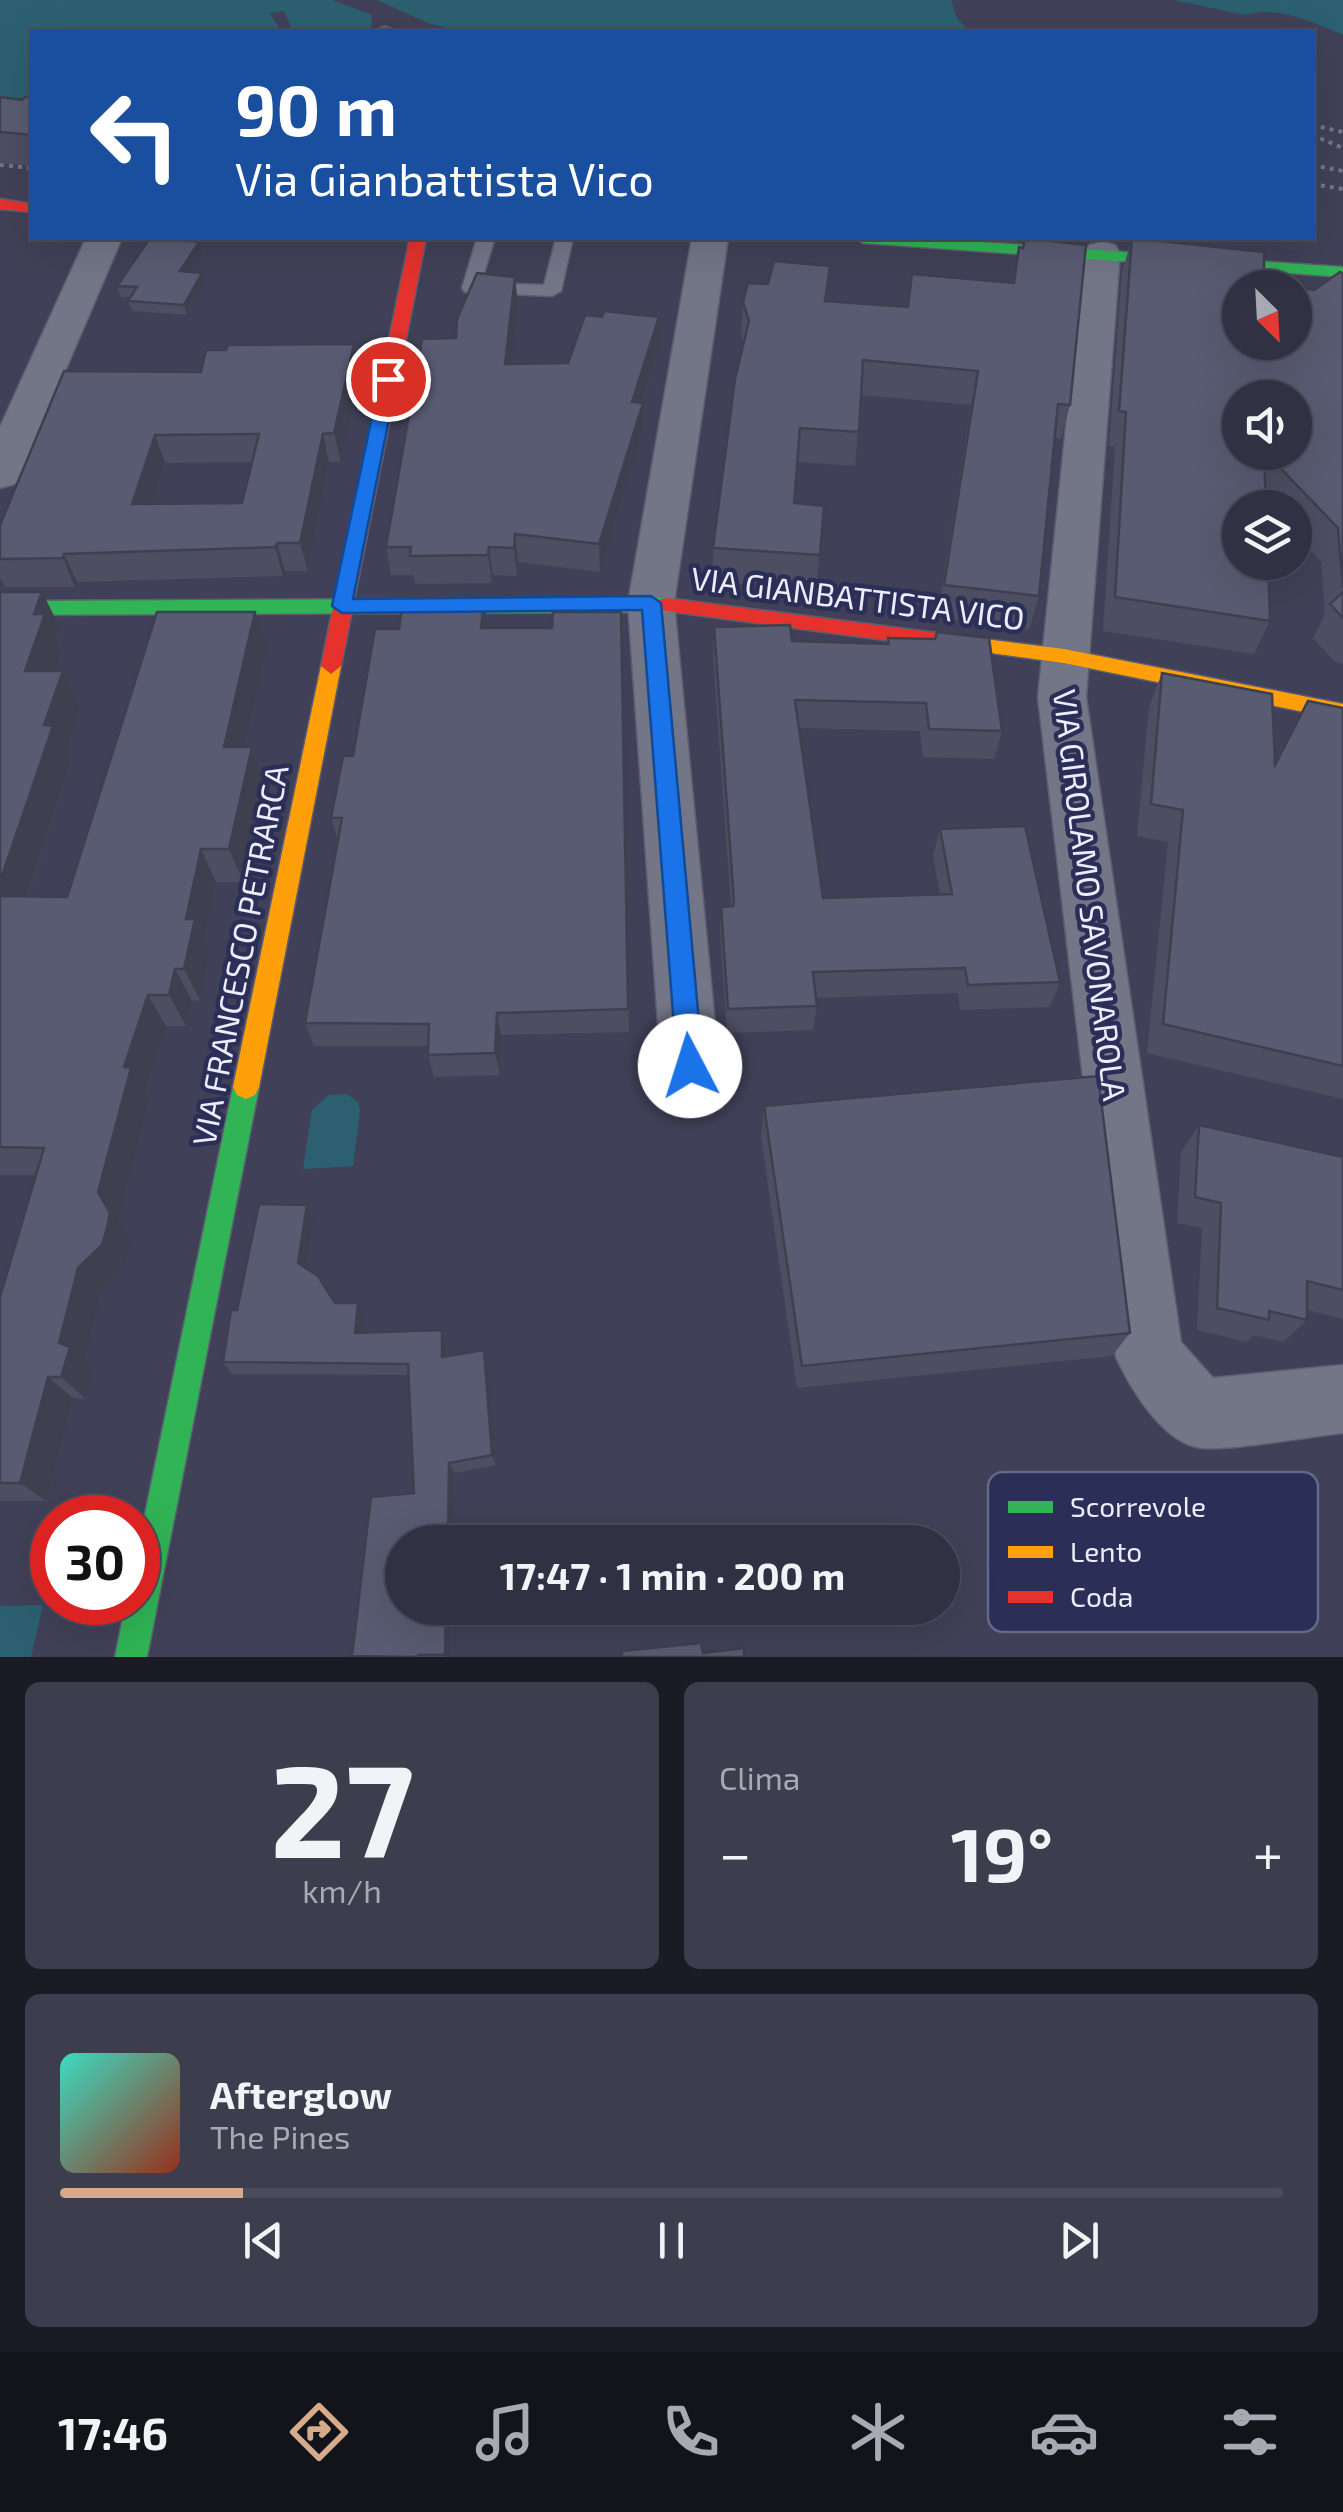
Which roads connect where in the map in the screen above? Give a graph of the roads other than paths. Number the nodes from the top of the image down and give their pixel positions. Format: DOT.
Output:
graph roads {
  1 [pos="0,204"];
  2 [pos="30,208"];
  3 [pos="103,240"];
  4 [pos="418,240"];
  5 [pos="485,240"];
  6 [pos="564,240"];
  7 [pos="710,240"];
  8 [pos="924,240"];
  9 [pos="1102,246"];
  10 [pos="1343,272"];
  11 [pos="0,474"];
  12 [pos="651,603"];
  13 [pos="342,606"];
  14 [pos="0,608"];
  15 [pos="1064,656"];
  16 [pos="1343,712"];
  17 [pos="690,1066"];
  18 [pos="1343,1400"];
  19 [pos="131,1657"];
  1 -- 2 [label="street"];
  3 -- 11 [label="street"];
  4 -- 13 [label="street, VIA FRANCESCO PETRARCA"];
  5 -- 6 [label="lane"];
  7 -- 12 [label="street"];
  8 -- 9 [label="street"];
  9 -- 10 [label="street"];
  9 -- 15 [label="street, VIA GIROLAMO SAVONAROLA"];
  12 -- 13 [label="street, VIA GIANBATTISTA VICO"];
  12 -- 15 [label="street, VIA GIANBATTISTA VICO"];
  12 -- 17 [label="street"];
  13 -- 14 [label="street, VIA GIANBATTISTA VICO"];
  13 -- 19 [label="street, VIA FRANCESCO PETRARCA"];
  15 -- 16 [label="street, VIA GIANBATTISTA VICO"];
  15 -- 18 [label="street, VIA GIROLAMO SAVONAROLA"];
}
